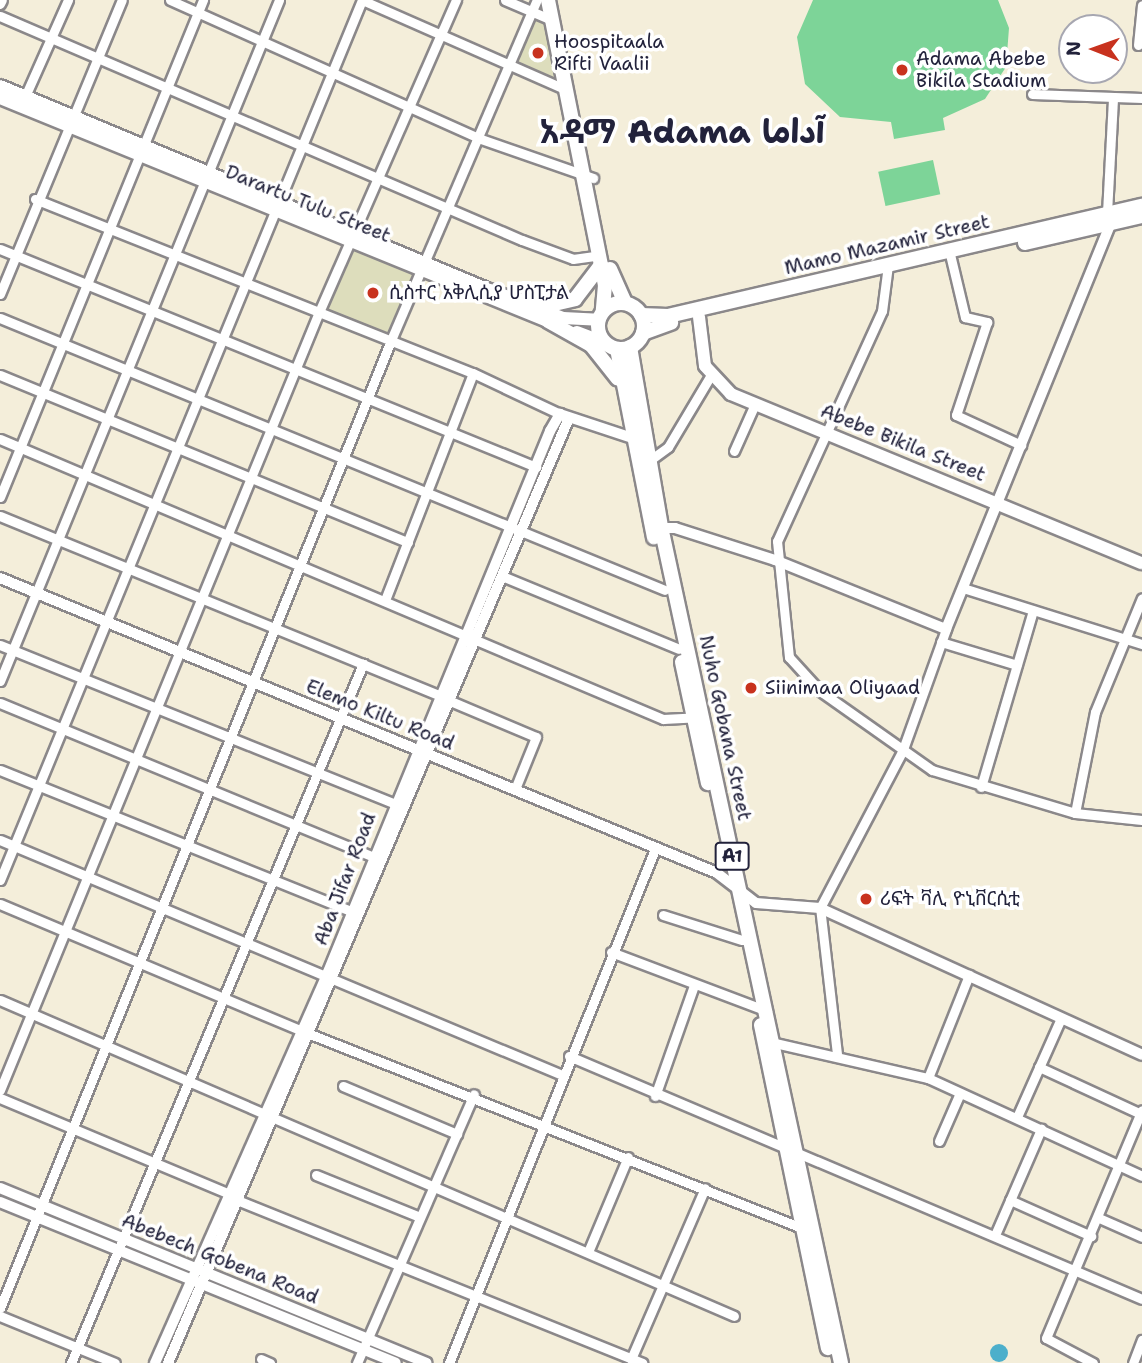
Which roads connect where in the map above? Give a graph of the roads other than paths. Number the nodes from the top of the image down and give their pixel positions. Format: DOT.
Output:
graph roads {
  1 [pos="68,0"];
  2 [pos="122,0"];
  3 [pos="170,0"];
  4 [pos="203,0"];
  5 [pos="279,0"];
  6 [pos="362,0"];
  7 [pos="456,0"];
  8 [pos="505,0"];
  9 [pos="537,0"];
  10 [pos="548,0"];
  11 [pos="556,0"];
  12 [pos="1142,6"];
  13 [pos="198,12"];
  14 [pos="532,12"];
  15 [pos="0,16"];
  16 [pos="552,20"];
  17 [pos="441,34"];
  18 [pos="51,38"];
  19 [pos="262,40"];
  20 [pos="1138,45"];
  21 [pos="97,57"];
  22 [pos="510,64"];
  23 [pos="333,70"];
  24 [pos="0,86"];
  25 [pos="165,87"];
  26 [pos="567,90"];
  27 [pos="1032,94"];
  28 [pos="0,97"];
  29 [pos="1113,97"];
  30 [pos="1142,98"];
  31 [pos="23,101"];
  32 [pos="412,104"];
  33 [pos="231,115"];
  34 [pos="70,121"];
  35 [pos="478,138"];
  36 [pos="302,145"];
  37 [pos="138,149"];
  38 [pos="205,176"];
  39 [pos="589,178"];
  40 [pos="380,179"];
  41 [pos="35,200"];
  42 [pos="277,206"];
  43 [pos="1142,206"];
  44 [pos="449,208"];
  45 [pos="1111,216"];
  46 [pos="1142,216"];
  47 [pos="105,227"];
  48 [pos="354,238"];
  49 [pos="0,248"];
  50 [pos="173,254"];
  51 [pos="16,255"];
  52 [pos="951,255"];
  53 [pos="601,259"];
  54 [pos="424,267"];
  55 [pos="889,270"];
  56 [pos="612,278"];
  57 [pos="243,282"];
  58 [pos="86,284"];
  59 [pos="0,294"];
  60 [pos="625,303"];
  61 [pos="537,308"];
  62 [pos="153,311"];
  63 [pos="318,312"];
  64 [pos="707,312"];
  65 [pos="601,315"];
  66 [pos="641,315"];
  67 [pos="0,318"];
  68 [pos="668,320"];
  69 [pos="548,321"];
  70 [pos="643,333"];
  71 [pos="223,340"];
  72 [pos="391,340"];
  73 [pos="603,342"];
  74 [pos="62,343"];
  75 [pos="624,348"];
  76 [pos="129,370"];
  77 [pos="298,370"];
  78 [pos="473,373"];
  79 [pos="0,375"];
  80 [pos="711,375"];
  81 [pos="626,381"];
  82 [pos="42,393"];
  83 [pos="199,399"];
  84 [pos="370,400"];
  85 [pos="755,404"];
  86 [pos="564,416"];
  87 [pos="109,420"];
  88 [pos="274,430"];
  89 [pos="452,433"];
  90 [pos="828,433"];
  91 [pos="632,438"];
  92 [pos="0,439"];
  93 [pos="1021,445"];
  94 [pos="20,447"];
  95 [pos="179,449"];
  96 [pos="734,451"];
  97 [pos="346,459"];
  98 [pos="643,464"];
  99 [pos="536,467"];
  100 [pos="87,475"];
  101 [pos="254,479"];
  102 [pos="428,493"];
  103 [pos="0,497"];
  104 [pos="998,502"];
  105 [pos="157,505"];
  106 [pos="326,509"];
  107 [pos="0,516"];
  108 [pos="656,528"];
  109 [pos="516,529"];
  110 [pos="231,536"];
  111 [pos="60,541"];
  112 [pos="408,542"];
  113 [pos="775,560"];
  114 [pos="1142,563"];
  115 [pos="303,566"];
  116 [pos="131,569"];
  117 [pos="502,576"];
  118 [pos="0,578"];
  119 [pos="963,589"];
  120 [pos="665,590"];
  121 [pos="39,593"];
  122 [pos="1142,598"];
  123 [pos="206,600"];
  124 [pos="385,600"];
  125 [pos="1034,610"];
  126 [pos="109,622"];
  127 [pos="278,629"];
  128 [pos="946,629"];
  129 [pos="470,636"];
  130 [pos="1123,637"];
  131 [pos="941,642"];
  132 [pos="1142,644"];
  133 [pos="0,645"];
  134 [pos="679,649"];
  135 [pos="13,650"];
  136 [pos="184,653"];
  137 [pos="363,664"];
  138 [pos="1017,665"];
  139 [pos="85,679"];
  140 [pos="0,681"];
  141 [pos="256,683"];
  142 [pos="443,698"];
  143 [pos="0,703"];
  144 [pos="160,710"];
  145 [pos="698,717"];
  146 [pos="341,718"];
  147 [pos="64,729"];
  148 [pos="233,739"];
  149 [pos="420,750"];
  150 [pos="902,752"];
  151 [pos="139,760"];
  152 [pos="0,770"];
  153 [pos="318,774"];
  154 [pos="40,786"];
  155 [pos="981,787"];
  156 [pos="515,789"];
  157 [pos="212,790"];
  158 [pos="394,803"];
  159 [pos="1075,813"];
  160 [pos="115,817"];
  161 [pos="1142,820"];
  162 [pos="297,825"];
  163 [pos="0,840"];
  164 [pos="15,846"];
  165 [pos="189,846"];
  166 [pos="654,849"];
  167 [pos="372,856"];
  168 [pos="90,877"];
  169 [pos="0,880"];
  170 [pos="273,881"];
  171 [pos="736,892"];
  172 [pos="0,904"];
  173 [pos="164,907"];
  174 [pos="820,908"];
  175 [pos="351,911"];
  176 [pos="663,915"];
  177 [pos="67,932"];
  178 [pos="742,940"];
  179 [pos="248,941"];
  180 [pos="611,952"];
  181 [pos="140,964"];
  182 [pos="331,974"];
  183 [pos="970,975"];
  184 [pos="694,985"];
  185 [pos="224,999"];
  186 [pos="0,1000"];
  187 [pos="762,1009"];
  188 [pos="32,1013"];
  189 [pos="1061,1018"];
  190 [pos="305,1032"];
  191 [pos="775,1043"];
  192 [pos="107,1045"];
  193 [pos="837,1054"];
  194 [pos="1142,1055"];
  195 [pos="569,1056"];
  196 [pos="1039,1067"];
  197 [pos="562,1075"];
  198 [pos="928,1078"];
  199 [pos="191,1079"];
  200 [pos="343,1086"];
  201 [pos="0,1090"];
  202 [pos="960,1093"];
  203 [pos="474,1094"];
  204 [pos="655,1096"];
  205 [pos="0,1098"];
  206 [pos="268,1111"];
  207 [pos="1141,1112"];
  208 [pos="1017,1117"];
  209 [pos="543,1122"];
  210 [pos="73,1128"];
  211 [pos="1041,1129"];
  212 [pos="457,1134"];
  213 [pos="939,1141"];
  214 [pos="791,1148"];
  215 [pos="628,1157"];
  216 [pos="156,1163"];
  217 [pos="1118,1166"];
  218 [pos="316,1175"];
  219 [pos="1142,1176"];
  220 [pos="435,1184"];
  221 [pos="0,1188"];
  222 [pos="705,1188"];
  223 [pos="227,1193"];
  224 [pos="237,1200"];
  225 [pos="1010,1200"];
  226 [pos="0,1202"];
  227 [pos="43,1207"];
  228 [pos="506,1216"];
  229 [pos="420,1217"];
  230 [pos="1099,1218"];
  231 [pos="38,1219"];
  232 [pos="802,1228"];
  233 [pos="995,1235"];
  234 [pos="1091,1236"];
  235 [pos="1142,1237"];
  236 [pos="125,1239"];
  237 [pos="120,1250"];
  238 [pos="588,1252"];
  239 [pos="400,1265"];
  240 [pos="1076,1270"];
  241 [pos="193,1273"];
  242 [pos="204,1278"];
  243 [pos="664,1285"];
  244 [pos="475,1296"];
  245 [pos="1142,1299"];
  246 [pos="0,1308"];
  247 [pos="0,1316"];
  248 [pos="734,1316"];
  249 [pos="1142,1339"];
  250 [pos="365,1344"];
  251 [pos="77,1348"];
  252 [pos="1140,1351"];
  253 [pos="631,1359"];
  254 [pos="71,1363"];
  255 [pos="115,1363"];
  256 [pos="155,1363"];
  257 [pos="168,1363"];
  258 [pos="357,1363"];
  259 [pos="396,1363"];
  260 [pos="427,1363"];
  261 [pos="449,1363"];
  262 [pos="642,1363"];
  263 [pos="832,1363"];
  264 [pos="841,1363"];
  265 [pos="1093,1363"];
  266 [pos="1133,1363"];
  1 -- 18 [label="street"];
  2 -- 21 [label="street"];
  3 -- 13 [label="street"];
  4 -- 13 [label="street"];
  5 -- 19 [label="street"];
  6 -- 17 [label="street"];
  6 -- 23 [label="street"];
  7 -- 17 [label="street"];
  8 -- 14 [label="street"];
  9 -- 14 [label="street"];
  10 -- 16 [label="main road"];
  11 -- 39 [label="main road"];
  12 -- 20 [label="street"];
  13 -- 19 [label="street"];
  13 -- 25 [label="street"];
  14 -- 16 [label="street"];
  14 -- 22 [label="street"];
  15 -- 18 [label="street"];
  16 -- 26 [label="main road"];
  17 -- 22 [label="street"];
  17 -- 32 [label="street"];
  18 -- 21 [label="street"];
  18 -- 31 [label="street"];
  19 -- 23 [label="street"];
  19 -- 33 [label="street"];
  21 -- 25 [label="street"];
  21 -- 34 [label="street"];
  22 -- 26 [label="street"];
  22 -- 35 [label="street"];
  23 -- 32 [label="street"];
  23 -- 36 [label="street"];
  24 -- 31 [label="main road, Darartu Tulu Street"];
  25 -- 33 [label="street"];
  25 -- 37 [label="street"];
  26 -- 39 [label="main road"];
  27 -- 29 [label="street"];
  28 -- 31 [label="main road, Darartu Tulu Street"];
  29 -- 30 [label="street"];
  29 -- 45 [label="street"];
  31 -- 34 [label="main road, Darartu Tulu Street"];
  32 -- 35 [label="street"];
  32 -- 40 [label="street"];
  33 -- 36 [label="street"];
  33 -- 38 [label="street"];
  34 -- 37 [label="main road, Darartu Tulu Street"];
  34 -- 41 [label="street"];
  35 -- 39 [label="street"];
  35 -- 44 [label="street"];
  36 -- 40 [label="street"];
  36 -- 42 [label="street"];
  37 -- 38 [label="main road, Darartu Tulu Street"];
  37 -- 47 [label="street"];
  38 -- 42 [label="main road, Darartu Tulu Street"];
  38 -- 50 [label="street"];
  39 -- 53 [label="main road"];
  39 -- 56 [label="main road"];
  40 -- 44 [label="street"];
  40 -- 48 [label="street"];
  41 -- 47 [label="street"];
  41 -- 51 [label="street"];
  42 -- 48 [label="main road, Darartu Tulu Street"];
  42 -- 57 [label="street"];
  43 -- 45 [label="main road, Mamo Mazamir Street"];
  44 -- 53 [label="street"];
  44 -- 54 [label="street"];
  45 -- 46 [label="main road, Mamo Mazamir Street"];
  45 -- 52 [label="main road, Mamo Mazamir Street"];
  45 -- 93 [label="street"];
  47 -- 50 [label="street"];
  47 -- 58 [label="street"];
  48 -- 54 [label="main road, Darartu Tulu Street"];
  48 -- 63 [label="street"];
  49 -- 51 [label="street"];
  50 -- 57 [label="street"];
  50 -- 62 [label="street"];
  51 -- 58 [label="street"];
  51 -- 59 [label="street"];
  52 -- 55 [label="main road, Mamo Mazamir Street"];
  52 -- 93 [label="street"];
  53 -- 61 [label="main road"];
  53 -- 65 [label="main road"];
  54 -- 61 [label="main road, Darartu Tulu Street"];
  54 -- 69 [label="main road, Darartu Tulu Street"];
  54 -- 72 [label="street"];
  55 -- 64 [label="main road, Mamo Mazamir Street"];
  55 -- 90 [label="street"];
  56 -- 60 [label="main road"];
  56 -- 68 [label="main road"];
  57 -- 63 [label="street"];
  57 -- 71 [label="street"];
  58 -- 62 [label="street"];
  58 -- 74 [label="street"];
  60 -- 65 [label="main road"];
  60 -- 66 [label="main road"];
  61 -- 65 [label="main road, Darartu Tulu Street"];
  62 -- 71 [label="street"];
  62 -- 76 [label="street"];
  63 -- 72 [label="street"];
  63 -- 77 [label="street"];
  64 -- 68 [label="main road, Mamo Mazamir Street"];
  64 -- 80 [label="main road"];
  65 -- 73 [label="main road"];
  66 -- 68 [label="main road, Mamo Mazamir Street"];
  66 -- 70 [label="main road"];
  67 -- 74 [label="street"];
  68 -- 70 [label="main road, Mamo Mazamir Street"];
  68 -- 81 [label="main road"];
  69 -- 73 [label="main road, Darartu Tulu Street"];
  69 -- 81 [label="main road"];
  70 -- 75 [label="main road"];
  71 -- 77 [label="street"];
  71 -- 83 [label="street"];
  72 -- 78 [label="street"];
  72 -- 84 [label="street"];
  73 -- 75 [label="main road"];
  74 -- 76 [label="street"];
  74 -- 82 [label="street"];
  75 -- 81 [label="main road, Nuho Gobana Street / A1"];
  76 -- 83 [label="street"];
  76 -- 87 [label="street"];
  77 -- 84 [label="street"];
  77 -- 88 [label="street"];
  78 -- 86 [label="street"];
  78 -- 89 [label="street"];
  79 -- 82 [label="street"];
  80 -- 85 [label="main road, Abebe Bikila Street"];
  80 -- 98 [label="street"];
  81 -- 91 [label="main road, Nuho Gobana Street / A1"];
  81 -- 98 [label="main road, Nuho Gobana Street / A1"];
  82 -- 87 [label="street"];
  82 -- 94 [label="street"];
  83 -- 88 [label="street"];
  83 -- 95 [label="street"];
  84 -- 89 [label="street"];
  84 -- 97 [label="street"];
  85 -- 90 [label="main road, Abebe Bikila Street"];
  85 -- 96 [label="street"];
  86 -- 91 [label="street"];
  86 -- 99 [label="street, Aba Jifar Road"];
  86 -- 109 [label="street, Aba Jifar Road"];
  87 -- 95 [label="street"];
  87 -- 100 [label="street"];
  88 -- 97 [label="street"];
  88 -- 101 [label="street"];
  89 -- 99 [label="street"];
  89 -- 102 [label="street"];
  90 -- 104 [label="main road, Abebe Bikila Street"];
  90 -- 113 [label="street"];
  91 -- 98 [label="main road, Nuho Gobana Street / A1"];
  92 -- 94 [label="street"];
  93 -- 104 [label="street"];
  94 -- 100 [label="street"];
  94 -- 103 [label="street"];
  95 -- 101 [label="street"];
  95 -- 105 [label="street"];
  97 -- 102 [label="street"];
  97 -- 106 [label="street"];
  98 -- 108 [label="main road, Nuho Gobana Street / A1"];
  99 -- 109 [label="street, Aba Jifar Road"];
  100 -- 105 [label="street"];
  100 -- 111 [label="street"];
  101 -- 106 [label="street"];
  101 -- 110 [label="street"];
  102 -- 109 [label="street"];
  102 -- 112 [label="street"];
  104 -- 114 [label="main road, Abebe Bikila Street"];
  104 -- 119 [label="street"];
  105 -- 110 [label="street"];
  105 -- 116 [label="street"];
  106 -- 112 [label="street"];
  106 -- 115 [label="street"];
  107 -- 111 [label="street"];
  108 -- 113 [label="street"];
  108 -- 120 [label="main road, Nuho Gobana Street / A1"];
  108 -- 145 [label="main road, Nuho Gobana Street / A1"];
  109 -- 117 [label="street, Aba Jifar Road"];
  109 -- 120 [label="street"];
  109 -- 129 [label="street, Aba Jifar Road"];
  110 -- 115 [label="street"];
  110 -- 123 [label="street"];
  111 -- 116 [label="street"];
  111 -- 121 [label="street"];
  112 -- 124 [label="street"];
  113 -- 128 [label="street"];
  113 -- 150 [label="street"];
  115 -- 124 [label="street"];
  115 -- 127 [label="street"];
  116 -- 123 [label="street"];
  116 -- 126 [label="street"];
  117 -- 129 [label="street, Aba Jifar Road"];
  117 -- 134 [label="street"];
  118 -- 121 [label="street, Elemo Kiltu Road"];
  119 -- 125 [label="street"];
  119 -- 128 [label="street"];
  120 -- 134 [label="main road, Nuho Gobana Street / A1"];
  121 -- 126 [label="street, Elemo Kiltu Road"];
  121 -- 135 [label="street"];
  122 -- 130 [label="street"];
  123 -- 127 [label="street"];
  123 -- 136 [label="street"];
  124 -- 129 [label="street"];
  125 -- 130 [label="street"];
  125 -- 138 [label="street"];
  126 -- 136 [label="street, Elemo Kiltu Road"];
  126 -- 139 [label="street"];
  127 -- 137 [label="street"];
  127 -- 141 [label="street"];
  128 -- 131 [label="street"];
  129 -- 142 [label="street, Aba Jifar Road"];
  129 -- 145 [label="street"];
  130 -- 132 [label="street"];
  130 -- 159 [label="street"];
  131 -- 138 [label="street"];
  131 -- 150 [label="street"];
  133 -- 135 [label="street"];
  134 -- 145 [label="main road, Nuho Gobana Street / A1"];
  135 -- 139 [label="street"];
  135 -- 140 [label="street"];
  136 -- 141 [label="street, Elemo Kiltu Road"];
  136 -- 144 [label="street"];
  137 -- 142 [label="street"];
  137 -- 146 [label="street"];
  138 -- 155 [label="street"];
  139 -- 144 [label="street"];
  139 -- 147 [label="street"];
  141 -- 146 [label="street, Elemo Kiltu Road"];
  141 -- 148 [label="street"];
  142 -- 149 [label="street, Aba Jifar Road"];
  142 -- 156 [label="street"];
  143 -- 147 [label="street"];
  144 -- 148 [label="street"];
  144 -- 151 [label="street"];
  145 -- 171 [label="main road, Nuho Gobana Street / A1"];
  146 -- 149 [label="street, Elemo Kiltu Road"];
  146 -- 153 [label="street"];
  147 -- 151 [label="street"];
  147 -- 154 [label="street"];
  148 -- 153 [label="street"];
  148 -- 157 [label="street"];
  149 -- 156 [label="street, Elemo Kiltu Road"];
  149 -- 158 [label="street, Aba Jifar Road"];
  149 -- 182 [label="street, Aba Jifar Road"];
  150 -- 155 [label="street"];
  150 -- 174 [label="street"];
  151 -- 157 [label="street"];
  151 -- 160 [label="street"];
  152 -- 154 [label="street"];
  153 -- 158 [label="street"];
  153 -- 162 [label="street"];
  154 -- 160 [label="street"];
  154 -- 164 [label="street"];
  155 -- 159 [label="street"];
  156 -- 166 [label="street, Elemo Kiltu Road"];
  157 -- 162 [label="street"];
  157 -- 165 [label="street"];
  158 -- 167 [label="street, Aba Jifar Road"];
  159 -- 161 [label="street"];
  160 -- 165 [label="street"];
  160 -- 168 [label="street"];
  162 -- 167 [label="street"];
  162 -- 170 [label="street"];
  163 -- 164 [label="street"];
  164 -- 168 [label="street"];
  164 -- 169 [label="street"];
  165 -- 170 [label="street"];
  165 -- 173 [label="street"];
  166 -- 171 [label="street, Elemo Kiltu Road"];
  166 -- 180 [label="street"];
  167 -- 175 [label="street, Aba Jifar Road"];
  168 -- 173 [label="street"];
  168 -- 177 [label="street"];
  170 -- 175 [label="street"];
  170 -- 179 [label="street"];
  171 -- 174 [label="street"];
  171 -- 178 [label="main road, Nuho Gobana Street / A1"];
  171 -- 187 [label="main road, Nuho Gobana Street / A1"];
  172 -- 177 [label="street"];
  173 -- 179 [label="street"];
  173 -- 181 [label="street"];
  174 -- 183 [label="street"];
  174 -- 193 [label="street"];
  175 -- 182 [label="street, Aba Jifar Road"];
  176 -- 178 [label="street"];
  177 -- 181 [label="street"];
  177 -- 188 [label="street"];
  178 -- 187 [label="main road, Nuho Gobana Street / A1"];
  179 -- 182 [label="street"];
  179 -- 185 [label="street"];
  180 -- 184 [label="street"];
  180 -- 195 [label="street"];
  181 -- 185 [label="street"];
  181 -- 192 [label="street"];
  182 -- 190 [label="street, Aba Jifar Road"];
  182 -- 197 [label="street"];
  183 -- 189 [label="street"];
  183 -- 198 [label="street"];
  184 -- 187 [label="street"];
  184 -- 204 [label="street"];
  185 -- 190 [label="street"];
  185 -- 199 [label="street"];
  186 -- 188 [label="street"];
  187 -- 191 [label="main road, Nuho Gobana Street / A1"];
  187 -- 214 [label="main road, Nuho Gobana Street / A1"];
  188 -- 192 [label="street"];
  188 -- 201 [label="street"];
  189 -- 194 [label="street"];
  189 -- 196 [label="street"];
  190 -- 203 [label="street"];
  190 -- 206 [label="street, Aba Jifar Road"];
  191 -- 193 [label="street"];
  191 -- 214 [label="main road, Nuho Gobana Street / A1"];
  192 -- 199 [label="street"];
  192 -- 210 [label="street"];
  193 -- 198 [label="street"];
  195 -- 197 [label="street"];
  195 -- 204 [label="street"];
  196 -- 207 [label="street"];
  196 -- 208 [label="street"];
  197 -- 209 [label="street"];
  198 -- 202 [label="street"];
  199 -- 206 [label="street"];
  199 -- 216 [label="street"];
  200 -- 212 [label="street"];
  202 -- 208 [label="street"];
  202 -- 213 [label="street"];
  203 -- 209 [label="street"];
  203 -- 212 [label="street"];
  204 -- 214 [label="street"];
  205 -- 210 [label="street"];
  206 -- 220 [label="street"];
  206 -- 223 [label="street, Aba Jifar Road"];
  206 -- 224 [label="street, Aba Jifar Road"];
  207 -- 217 [label="street"];
  208 -- 211 [label="street"];
  209 -- 215 [label="street"];
  209 -- 228 [label="street"];
  210 -- 216 [label="street"];
  210 -- 227 [label="street"];
  211 -- 217 [label="street"];
  211 -- 225 [label="street"];
  212 -- 220 [label="street"];
  214 -- 232 [label="main road, Nuho Gobana Street / A1"];
  214 -- 233 [label="street"];
  214 -- 264 [label="main road, Nuho Gobana Street / A1"];
  215 -- 222 [label="street"];
  215 -- 238 [label="street"];
  216 -- 223 [label="street"];
  216 -- 236 [label="street"];
  217 -- 219 [label="street"];
  217 -- 230 [label="street"];
  218 -- 229 [label="street"];
  220 -- 228 [label="street"];
  220 -- 229 [label="street"];
  221 -- 227 [label="street, Abebech Gobena Road"];
  222 -- 232 [label="street"];
  222 -- 243 [label="street"];
  223 -- 241 [label="street, Aba Jifar Road"];
  224 -- 239 [label="street"];
  224 -- 242 [label="street, Aba Jifar Road"];
  225 -- 233 [label="street"];
  225 -- 234 [label="street"];
  226 -- 231 [label="street, Abebech Gobena Road"];
  227 -- 231 [label="street"];
  227 -- 236 [label="street, Abebech Gobena Road"];
  228 -- 238 [label="street"];
  228 -- 244 [label="street"];
  229 -- 239 [label="street"];
  230 -- 234 [label="street"];
  230 -- 235 [label="street"];
  231 -- 237 [label="street, Abebech Gobena Road"];
  231 -- 246 [label="street"];
  232 -- 263 [label="main road, Nuho Gobana Street / A1"];
  233 -- 240 [label="street"];
  234 -- 240 [label="street"];
  236 -- 237 [label="street"];
  236 -- 241 [label="street, Abebech Gobena Road"];
  237 -- 241 [label="street, Abebech Gobena Road"];
  237 -- 251 [label="street"];
  238 -- 243 [label="street"];
  239 -- 244 [label="street"];
  239 -- 250 [label="street"];
  240 -- 245 [label="street"];
  240 -- 265 [label="street"];
  241 -- 242 [label="street, Abebech Gobena Road"];
  241 -- 256 [label="street, Aba Jifar Road"];
  242 -- 250 [label="street, Abebech Gobena Road"];
  242 -- 257 [label="street, Aba Jifar Road"];
  243 -- 248 [label="street"];
  243 -- 253 [label="street"];
  244 -- 253 [label="street"];
  244 -- 261 [label="street"];
  247 -- 251 [label="street"];
  249 -- 252 [label="street"];
  250 -- 258 [label="street"];
  250 -- 259 [label="street, Abebech Gobena Road"];
  250 -- 260 [label="street, Abebech Gobena Road"];
  251 -- 254 [label="street"];
  251 -- 255 [label="street"];
  252 -- 266 [label="street"];
  253 -- 262 [label="street"];
}
